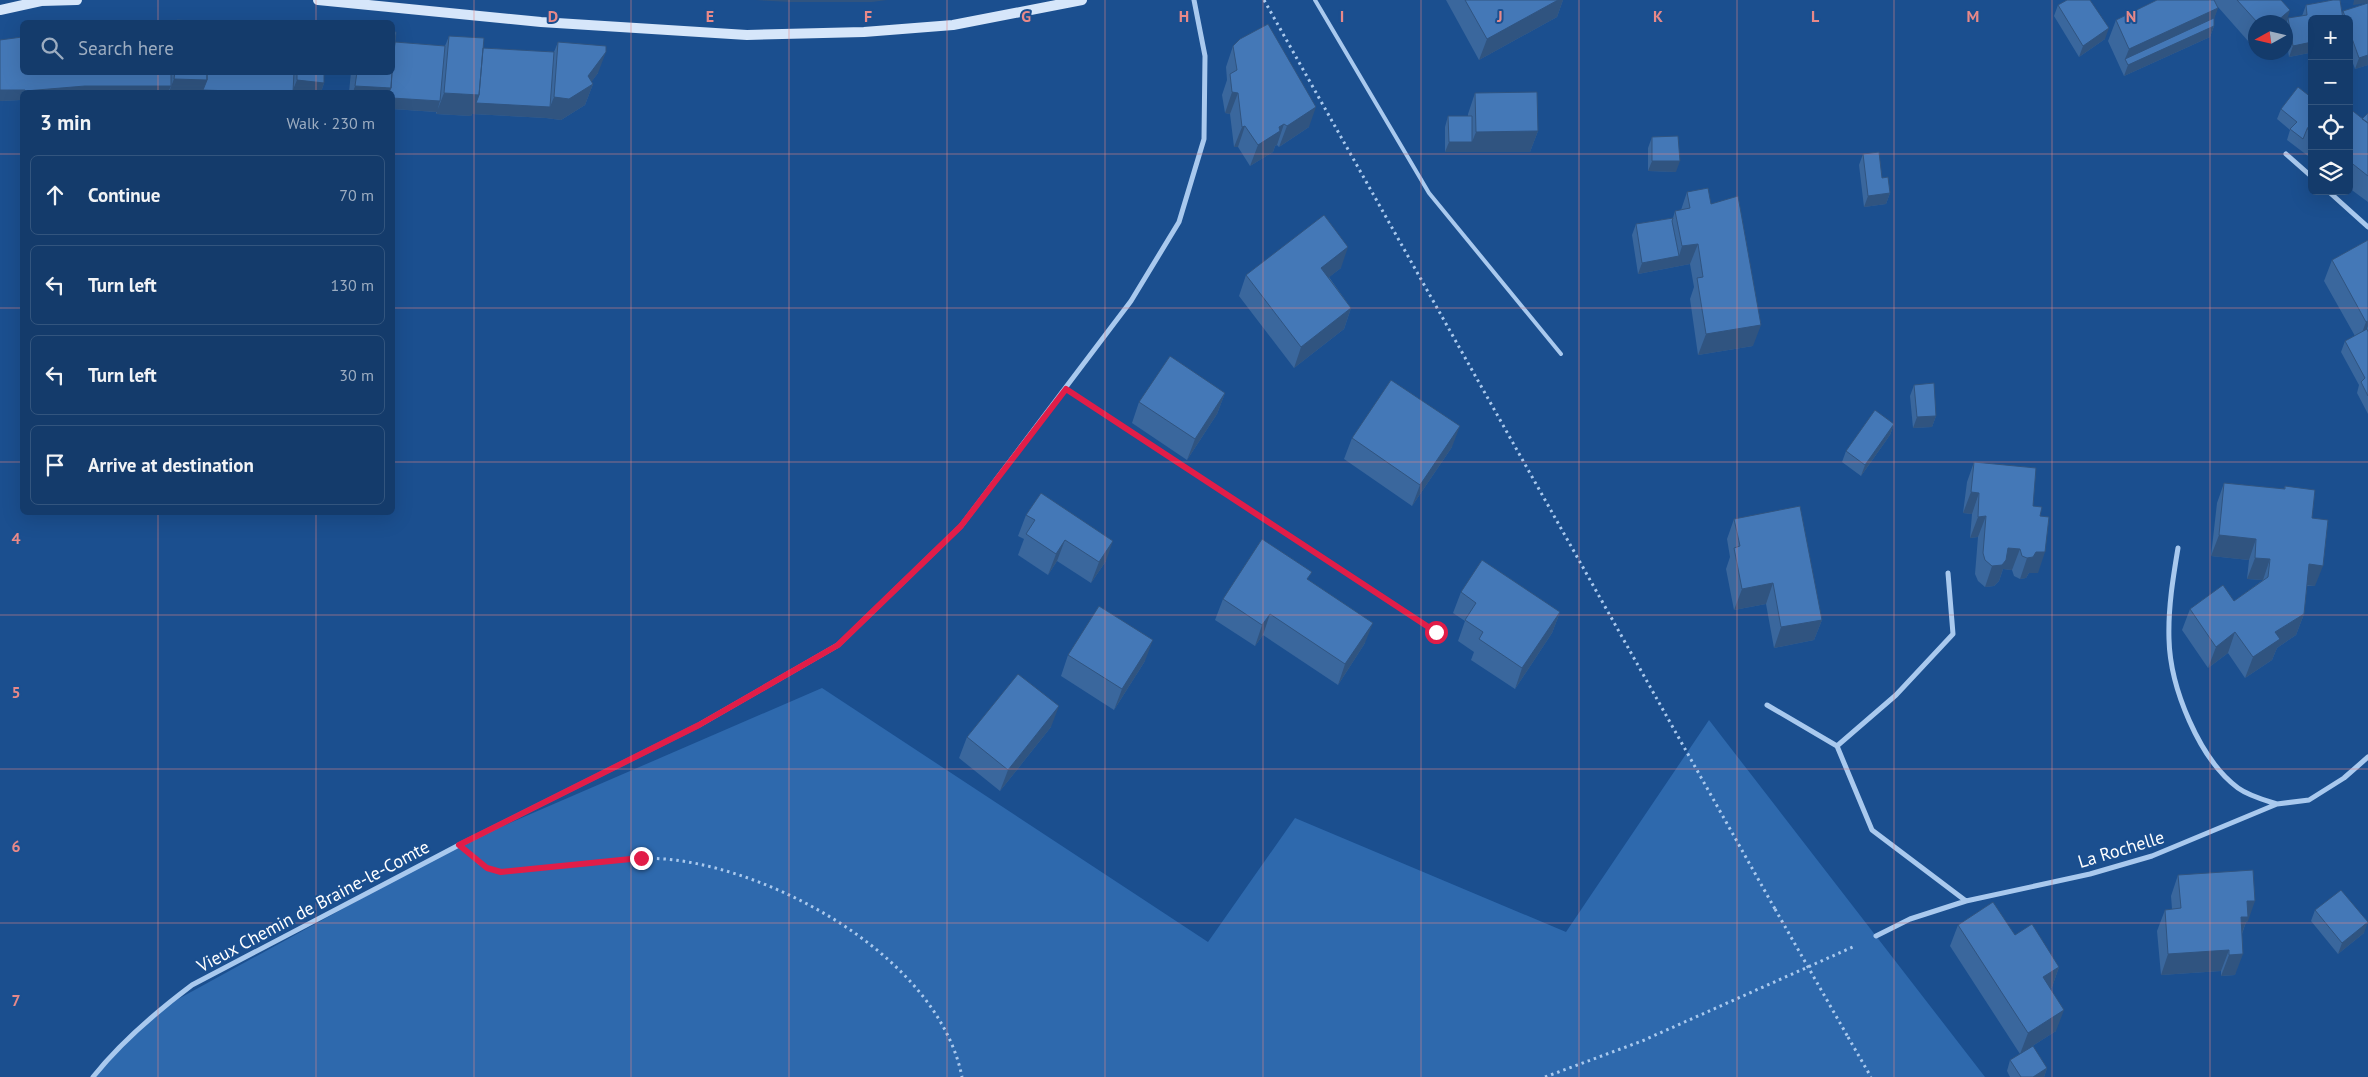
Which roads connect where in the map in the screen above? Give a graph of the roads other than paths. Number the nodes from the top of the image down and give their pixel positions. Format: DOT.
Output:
graph roads {
  1 [pos="77,0"];
  2 [pos="318,0"];
  3 [pos="1082,0"];
  4 [pos="1194,0"];
  5 [pos="1314,0"];
  6 [pos="0,10"];
  7 [pos="2286,154"];
  8 [pos="2308,173"];
  9 [pos="2332,195"];
  10 [pos="2368,227"];
  11 [pos="1561,354"];
  12 [pos="1066,389"];
  13 [pos="2178,548"];
  14 [pos="1948,573"];
  15 [pos="1436,632"];
  16 [pos="1767,705"];
  17 [pos="1837,746"];
  18 [pos="2368,756"];
  19 [pos="2277,804"];
  20 [pos="1966,901"];
  21 [pos="1876,936"];
  22 [pos="93,1077"];
  1 -- 6 [label="main road"];
  2 -- 3 [label="main road"];
  4 -- 12 [label="street, Vieux Chemin de Braine-le-Comte"];
  5 -- 11 [label="lane"];
  7 -- 8 [label="street"];
  9 -- 10 [label="street"];
  12 -- 15 [label="lane"];
  12 -- 22 [label="street, Vieux Chemin de Braine-le-Comte"];
  13 -- 19 [label="street, La Rochelle"];
  14 -- 17 [label="street"];
  16 -- 17 [label="street"];
  17 -- 20 [label="street"];
  18 -- 19 [label="street, La Rochelle"];
  19 -- 20 [label="street, La Rochelle"];
  20 -- 21 [label="street, La Rochelle"];
}
